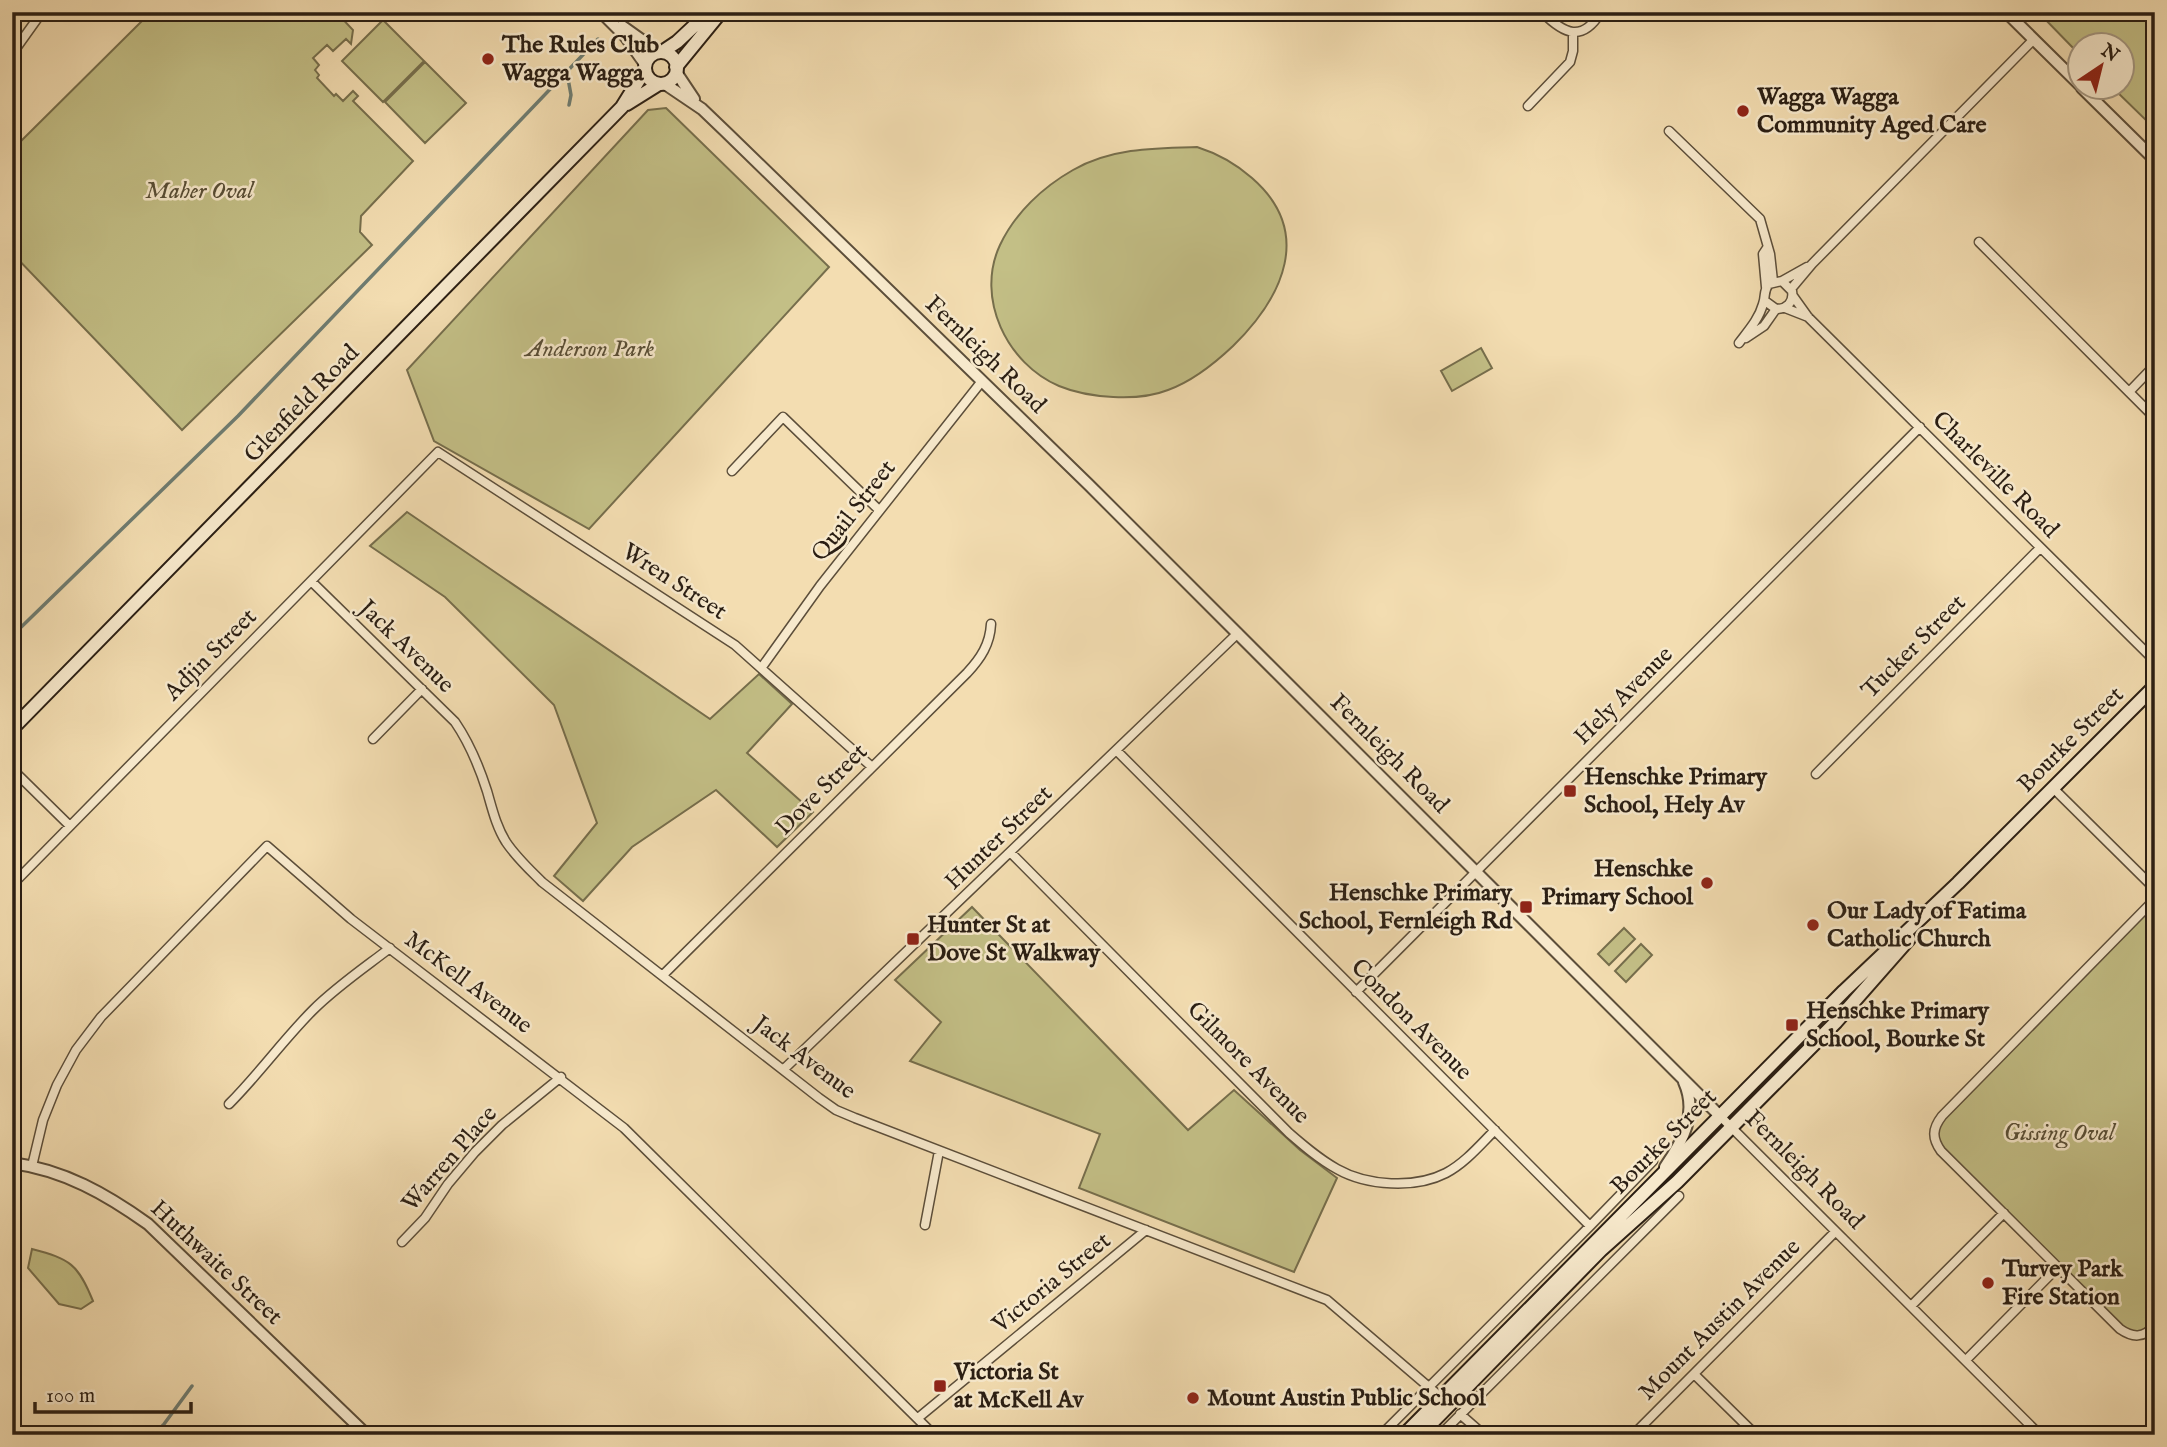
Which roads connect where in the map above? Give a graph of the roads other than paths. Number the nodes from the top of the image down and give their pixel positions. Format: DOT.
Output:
graph roads {
  1 [pos="42,12"];
  2 [pos="601,12"];
  3 [pos="610,12"];
  4 [pos="709,12"];
  5 [pos="721,12"];
  6 [pos="1542,12"];
  7 [pos="1601,12"];
  8 [pos="2006,12"];
  9 [pos="1573,32"];
  10 [pos="2034,39"];
  11 [pos="661,52"];
  12 [pos="12,54"];
  13 [pos="645,67"];
  14 [pos="676,69"];
  15 [pos="2066,71"];
  16 [pos="662,84"];
  17 [pos="2097,102"];
  18 [pos="1528,106"];
  19 [pos="622,107"];
  20 [pos="702,109"];
  21 [pos="1669,131"];
  22 [pos="2155,160"];
  23 [pos="1979,242"];
  24 [pos="1812,264"];
  25 [pos="1774,283"];
  26 [pos="1792,292"];
  27 [pos="1765,301"];
  28 [pos="1785,308"];
  29 [pos="1776,309"];
  30 [pos="1808,317"];
  31 [pos="2155,365"];
  32 [pos="982,382"];
  33 [pos="2129,391"];
  34 [pos="2155,418"];
  35 [pos="1920,427"];
  36 [pos="438,453"];
  37 [pos="732,471"];
  38 [pos="879,510"];
  39 [pos="2040,548"];
  40 [pos="311,581"];
  41 [pos="991,624"];
  42 [pos="1238,633"];
  43 [pos="2155,661"];
  44 [pos="762,667"];
  45 [pos="2155,686"];
  46 [pos="422,688"];
  47 [pos="12,729"];
  48 [pos="373,740"];
  49 [pos="1117,751"];
  50 [pos="872,767"];
  51 [pos="12,769"];
  52 [pos="1816,774"];
  53 [pos="2053,788"];
  54 [pos="69,826"];
  55 [pos="1011,853"];
  56 [pos="1477,872"];
  57 [pos="1958,883"];
  58 [pos="12,885"];
  59 [pos="2155,888"];
  60 [pos="2155,900"];
  61 [pos="390,948"];
  62 [pos="664,974"];
  63 [pos="1356,992"];
  64 [pos="784,1069"];
  65 [pos="1680,1076"];
  66 [pos="561,1077"];
  67 [pos="229,1104"];
  68 [pos="1720,1116"];
  69 [pos="1731,1127"];
  70 [pos="1494,1130"];
  71 [pos="939,1151"];
  72 [pos="1653,1161"];
  73 [pos="12,1163"];
  74 [pos="32,1166"];
  75 [pos="1679,1196"];
  76 [pos="1634,1204"];
  77 [pos="2004,1213"];
  78 [pos="925,1224"];
  79 [pos="1590,1226"];
  80 [pos="1146,1230"];
  81 [pos="1835,1232"];
  82 [pos="402,1242"];
  83 [pos="1601,1251"];
  84 [pos="1612,1262"];
  85 [pos="2058,1267"];
  86 [pos="1911,1306"];
  87 [pos="2155,1326"];
  88 [pos="1966,1360"];
  89 [pos="1694,1374"];
  90 [pos="1429,1386"];
  91 [pos="1445,1401"];
  92 [pos="1460,1414"];
  93 [pos="918,1418"];
  94 [pos="367,1435"];
  95 [pos="934,1435"];
  96 [pos="1381,1435"];
  97 [pos="1404,1435"];
  98 [pos="1420,1435"];
  99 [pos="1440,1435"];
  100 [pos="1484,1435"];
  101 [pos="1633,1435"];
  102 [pos="1756,1435"];
  103 [pos="2040,1435"];
  1 -- 12 [label="street"];
  2 -- 13 [label="street"];
  3 -- 11 [label="street"];
  4 -- 11 [label="main road"];
  5 -- 14 [label="main road"];
  6 -- 9 [label="street"];
  7 -- 9 [label="street"];
  8 -- 10 [label="street"];
  9 -- 18 [label="street"];
  10 -- 15 [label="street"];
  10 -- 24 [label="street"];
  11 -- 13 [label="main road"];
  11 -- 14 [label="main road"];
  13 -- 16 [label="main road"];
  13 -- 19 [label="main road, Glenfield Road"];
  14 -- 16 [label="main road"];
  14 -- 20 [label="street, Fernleigh Road"];
  16 -- 19 [label="main road, Glenfield Road"];
  16 -- 20 [label="street, Fernleigh Road"];
  17 -- 22 [label="street"];
  19 -- 47 [label="main road, Glenfield Road"];
  20 -- 32 [label="street, Fernleigh Road"];
  21 -- 25 [label="street"];
  23 -- 33 [label="street"];
  24 -- 25 [label="street"];
  24 -- 26 [label="street"];
  25 -- 26 [label="street, Charleville Road"];
  25 -- 27 [label="street"];
  26 -- 28 [label="street"];
  26 -- 30 [label="street, Charleville Road"];
  27 -- 29 [label="street"];
  27 -- 29 [label="street"];
  28 -- 29 [label="street"];
  28 -- 30 [label="street, Charleville Road"];
  30 -- 35 [label="street, Charleville Road"];
  31 -- 33 [label="street"];
  32 -- 38 [label="street, Quail Street"];
  32 -- 42 [label="street, Fernleigh Road"];
  33 -- 34 [label="street"];
  35 -- 39 [label="street, Charleville Road"];
  35 -- 56 [label="street, Hely Avenue"];
  36 -- 40 [label="street, Adjin Street"];
  36 -- 44 [label="street, Wren Street"];
  37 -- 38 [label="street"];
  38 -- 44 [label="street, Quail Street"];
  39 -- 43 [label="street, Charleville Road"];
  39 -- 52 [label="street, Tucker Street"];
  40 -- 46 [label="street, Jack Avenue"];
  40 -- 54 [label="street, Adjin Street"];
  41 -- 50 [label="street, Dove Street"];
  42 -- 49 [label="street, Hunter Street"];
  42 -- 56 [label="street, Fernleigh Road"];
  44 -- 50 [label="street, Wren Street"];
  45 -- 53 [label="main road, Bourke Street"];
  46 -- 48 [label="street"];
  46 -- 62 [label="street, Jack Avenue"];
  49 -- 55 [label="street, Hunter Street"];
  49 -- 63 [label="street, Condon Avenue"];
  50 -- 62 [label="street, Dove Street"];
  51 -- 54 [label="street"];
  53 -- 57 [label="main road, Bourke Street"];
  53 -- 59 [label="street"];
  54 -- 58 [label="street, Adjin Street"];
  55 -- 64 [label="street, Hunter Street"];
  55 -- 70 [label="street, Gilmore Avenue"];
  56 -- 63 [label="street, Hely Avenue"];
  56 -- 65 [label="street, Fernleigh Road"];
  57 -- 68 [label="main road, Bourke Street"];
  57 -- 69 [label="main road, Bourke Street"];
  60 -- 77 [label="street"];
  61 -- 66 [label="street, McKell Avenue"];
  61 -- 67 [label="street"];
  61 -- 74 [label="street, McKell Avenue"];
  62 -- 64 [label="street, Jack Avenue"];
  63 -- 70 [label="street, Condon Avenue"];
  64 -- 71 [label="street, Jack Avenue"];
  65 -- 68 [label="street, Fernleigh Road"];
  65 -- 76 [label="street"];
  66 -- 82 [label="street, Warren Place"];
  66 -- 93 [label="street, McKell Avenue"];
  68 -- 69 [label="street, Fernleigh Road"];
  68 -- 76 [label="main road, Bourke Street"];
  69 -- 81 [label="street, Fernleigh Road"];
  69 -- 83 [label="main road, Bourke Street"];
  70 -- 79 [label="street, Condon Avenue"];
  71 -- 78 [label="street"];
  71 -- 80 [label="street, Jack Avenue"];
  72 -- 79 [label="street, Bourke Street"];
  73 -- 74 [label="street, Huthwaite Street"];
  74 -- 94 [label="street, Huthwaite Street"];
  75 -- 84 [label="street, Bourke Street"];
  76 -- 91 [label="main road, Bourke Street"];
  77 -- 85 [label="street"];
  77 -- 86 [label="street"];
  79 -- 90 [label="street, Bourke Street"];
  80 -- 90 [label="street, Jack Avenue"];
  80 -- 93 [label="street, Victoria Street"];
  81 -- 86 [label="street, Fernleigh Road"];
  81 -- 89 [label="street, Mount Austin Avenue"];
  83 -- 84 [label="street"];
  83 -- 91 [label="main road, Bourke Street"];
  84 -- 92 [label="street, Bourke Street"];
  85 -- 87 [label="street"];
  85 -- 88 [label="street"];
  86 -- 88 [label="street, Fernleigh Road"];
  88 -- 103 [label="street, Fernleigh Road"];
  89 -- 101 [label="street, Mount Austin Avenue"];
  89 -- 102 [label="street"];
  90 -- 91 [label="street, Jack Avenue"];
  90 -- 96 [label="street, Bourke Street"];
  91 -- 97 [label="main road, Bourke Street"];
  91 -- 98 [label="main road, Bourke Street"];
  92 -- 99 [label="street, Bourke Street"];
  92 -- 100 [label="street"];
  93 -- 95 [label="street, McKell Avenue"];
}
